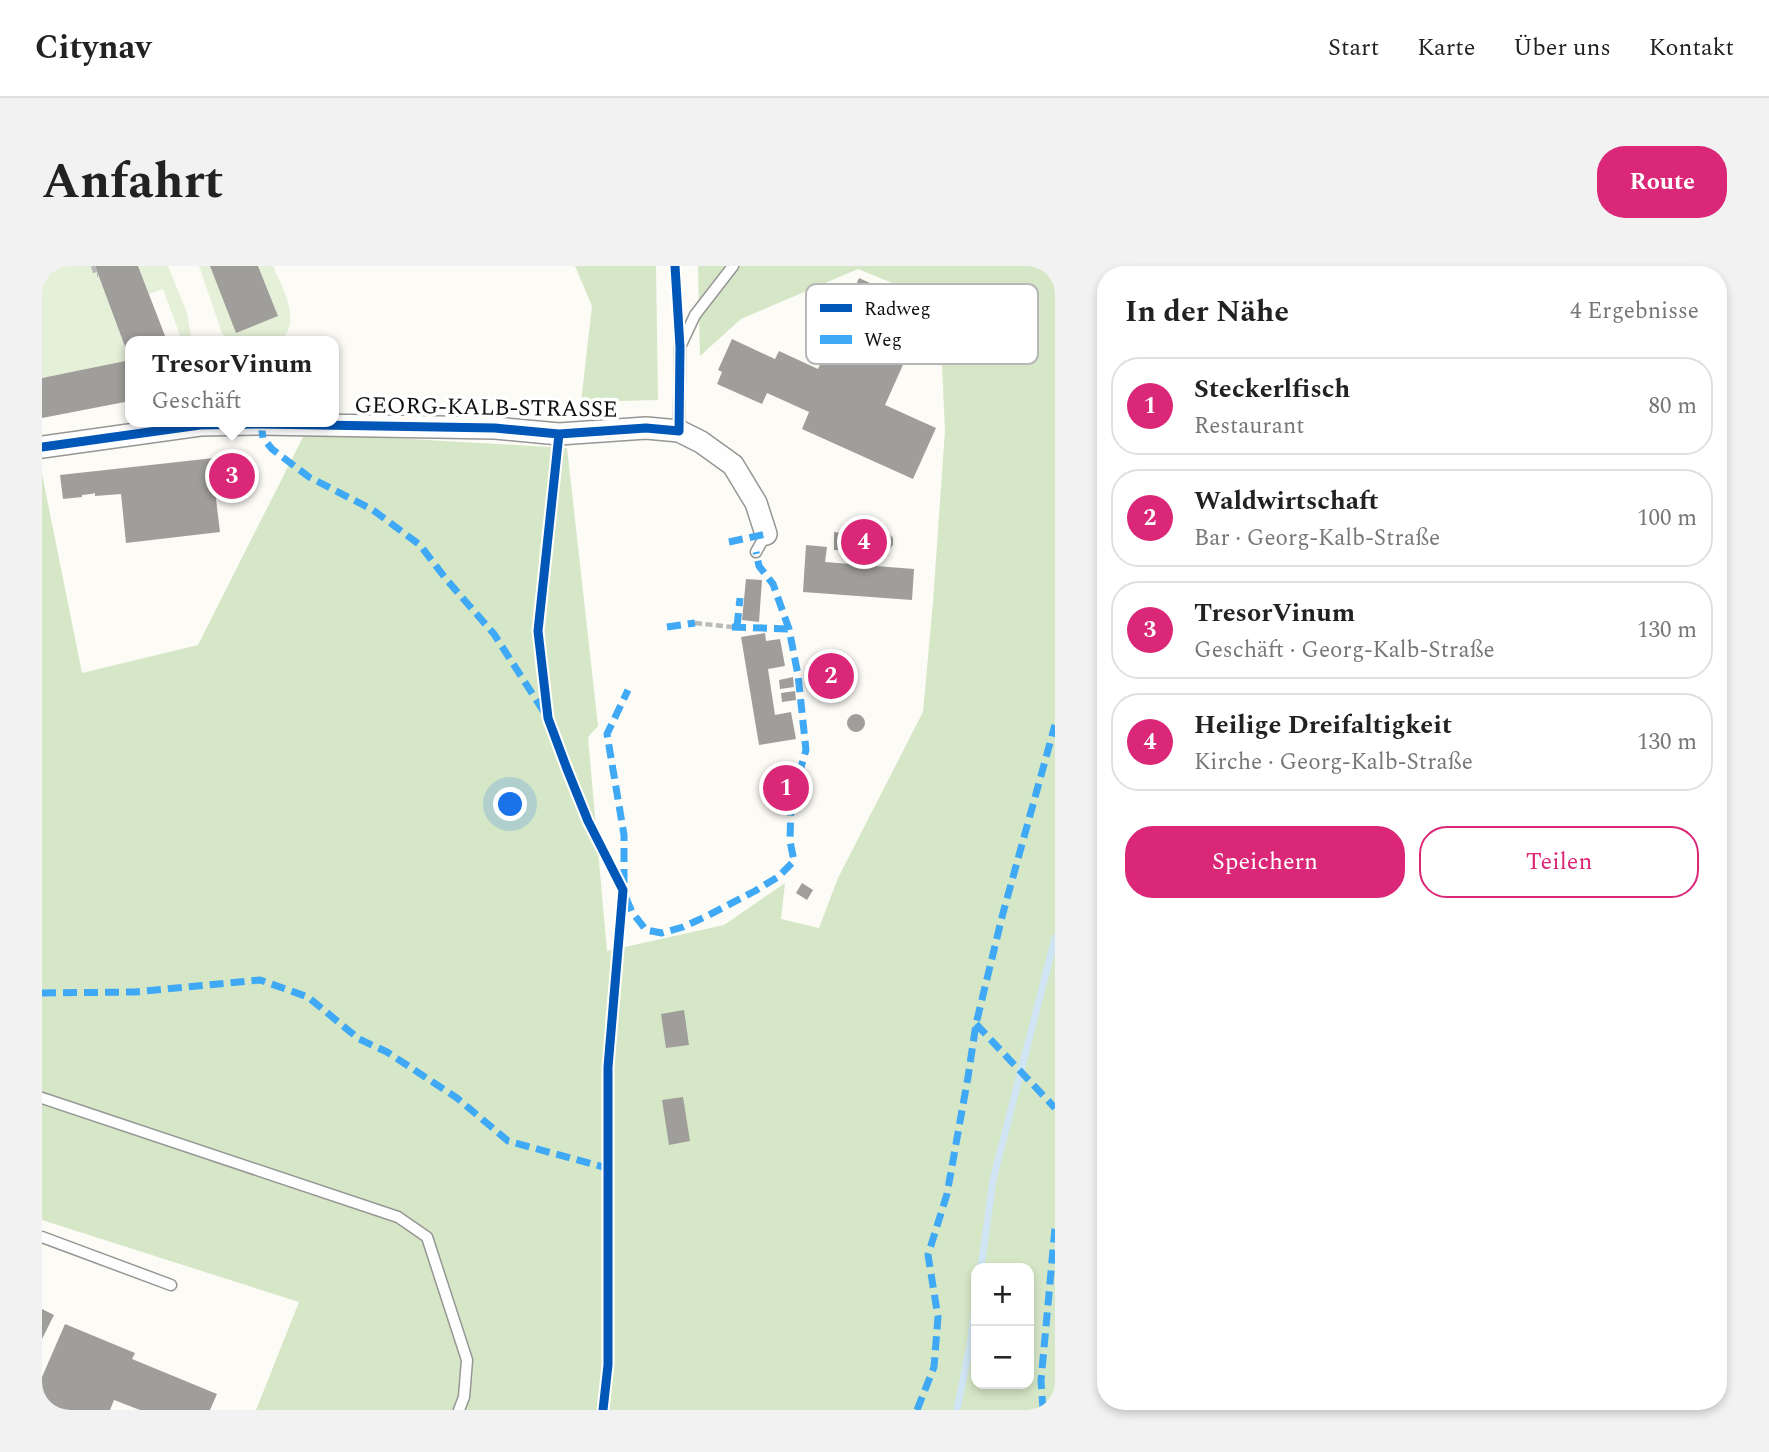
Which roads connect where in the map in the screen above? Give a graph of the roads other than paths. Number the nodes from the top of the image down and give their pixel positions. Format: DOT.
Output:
graph roads {
  1 [pos="733,266"];
  2 [pos="339,425"];
  3 [pos="197,427"];
  4 [pos="679,431"];
  5 [pos="42,447"];
  6 [pos="761,543"];
  7 [pos="42,1098"];
  8 [pos="42,1237"];
  9 [pos="171,1285"];
  10 [pos="459,1410"];
  1 -- 4 [label="lane"];
  2 -- 4 [label="street, GEORG-KALB-STRASSE"];
  3 -- 5 [label="street, GEORG-KALB-STRASSE"];
  4 -- 6 [label="street, GEORG-KALB-STRASSE"];
  7 -- 10 [label="lane"];
  8 -- 9 [label="lane"];
}
